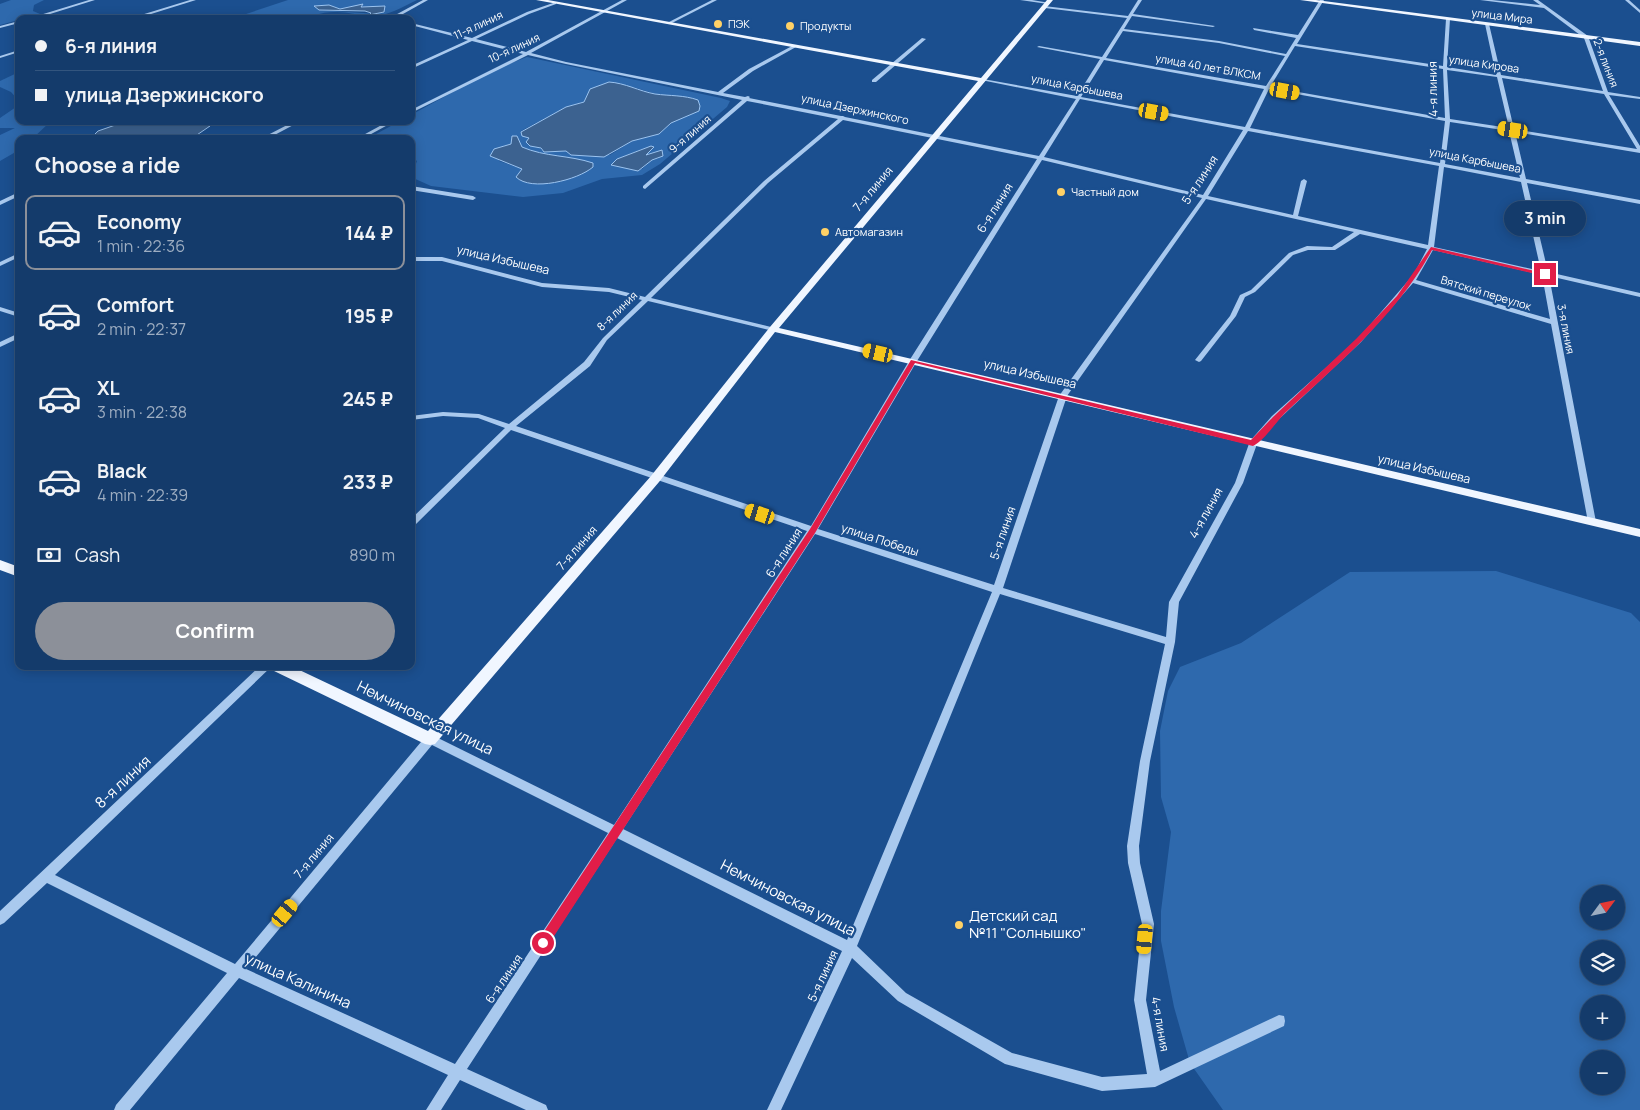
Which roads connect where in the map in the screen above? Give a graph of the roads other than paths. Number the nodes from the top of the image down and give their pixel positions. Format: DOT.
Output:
graph roads {
  1 [pos="93,0"];
  2 [pos="194,0"];
  3 [pos="426,0"];
  4 [pos="539,0"];
  5 [pos="625,0"];
  6 [pos="715,0"];
  7 [pos="1022,0"];
  8 [pos="1140,0"];
  9 [pos="1303,0"];
  10 [pos="1482,0"];
  11 [pos="1535,0"];
  12 [pos="1627,0"];
  13 [pos="1321,1"];
  14 [pos="555,3"];
  15 [pos="1048,4"];
  16 [pos="1547,8"];
  17 [pos="605,12"];
  18 [pos="1640,12"];
  19 [pos="42,15"];
  20 [pos="143,15"];
  21 [pos="398,15"];
  22 [pos="1129,16"];
  23 [pos="1448,19"];
  24 [pos="15,23"];
  25 [pos="669,23"];
  26 [pos="1487,24"];
  27 [pos="415,25"];
  28 [pos="1213,26"];
  29 [pos="0,27"];
  30 [pos="1254,29"];
  31 [pos="1122,30"];
  32 [pos="1586,37"];
  33 [pos="473,39"];
  34 [pos="924,39"];
  35 [pos="1297,41"];
  36 [pos="1640,44"];
  37 [pos="794,46"];
  38 [pos="1039,48"];
  39 [pos="15,52"];
  40 [pos="530,53"];
  41 [pos="1287,55"];
  42 [pos="0,57"];
  43 [pos="1104,59"];
  44 [pos="894,64"];
  45 [pos="415,66"];
  46 [pos="1445,69"];
  47 [pos="1500,76"];
  48 [pos="983,80"];
  49 [pos="874,81"];
  50 [pos="1267,88"];
  51 [pos="720,93"];
  52 [pos="1606,93"];
  53 [pos="748,98"];
  54 [pos="1079,98"];
  55 [pos="1640,98"];
  56 [pos="415,110"];
  57 [pos="843,117"];
  58 [pos="1448,120"];
  59 [pos="291,125"];
  60 [pos="385,125"];
  61 [pos="1247,128"];
  62 [pos="1513,130"];
  63 [pos="270,135"];
  64 [pos="366,135"];
  65 [pos="935,137"];
  66 [pos="1640,150"];
  67 [pos="1041,158"];
  68 [pos="1441,164"];
  69 [pos="1524,180"];
  70 [pos="1304,181"];
  71 [pos="645,186"];
  72 [pos="415,189"];
  73 [pos="15,196"];
  74 [pos="1205,197"];
  75 [pos="473,198"];
  76 [pos="1640,202"];
  77 [pos="0,203"];
  78 [pos="1294,217"];
  79 [pos="1358,232"];
  80 [pos="1431,248"];
  81 [pos="15,257"];
  82 [pos="415,260"];
  83 [pos="0,264"];
  84 [pos="1545,274"];
  85 [pos="1412,281"];
  86 [pos="1640,295"];
  87 [pos="647,299"];
  88 [pos="0,309"];
  89 [pos="15,314"];
  90 [pos="1555,323"];
  91 [pos="773,329"];
  92 [pos="15,337"];
  93 [pos="0,345"];
  94 [pos="1199,360"];
  95 [pos="913,361"];
  96 [pos="1063,396"];
  97 [pos="415,418"];
  98 [pos="510,427"];
  99 [pos="1253,443"];
  100 [pos="655,479"];
  101 [pos="415,520"];
  102 [pos="1592,522"];
  103 [pos="812,531"];
  104 [pos="1640,534"];
  105 [pos="0,565"];
  106 [pos="15,571"];
  107 [pos="997,591"];
  108 [pos="1170,642"];
  109 [pos="263,670"];
  110 [pos="285,670"];
  111 [pos="430,739"];
  112 [pos="617,831"];
  113 [pos="45,876"];
  114 [pos="0,919"];
  115 [pos="850,948"];
  116 [pos="236,971"];
  117 [pos="1279,1020"];
  118 [pos="458,1072"];
  119 [pos="1155,1080"];
  120 [pos="120,1110"];
  121 [pos="433,1110"];
  122 [pos="541,1110"];
  123 [pos="774,1110"];
  1 -- 19 [label="street"];
  2 -- 20 [label="street"];
  3 -- 21 [label="street"];
  4 -- 14 [label="main road, улица Карбышева"];
  5 -- 17 [label="street, 10-я линия"];
  6 -- 25 [label="street"];
  7 -- 15 [label="street"];
  8 -- 22 [label="street, 6-я линия"];
  9 -- 13 [label="main road, улица Мира"];
  10 -- 16 [label="street"];
  11 -- 16 [label="street, 2-я линия"];
  12 -- 18 [label="street"];
  13 -- 23 [label="main road, улица Мира"];
  13 -- 35 [label="street, 5-я линия"];
  14 -- 17 [label="main road, улица Карбышева"];
  14 -- 33 [label="street, 11-я линия"];
  15 -- 22 [label="street"];
  15 -- 48 [label="main road, 7-я линия"];
  16 -- 32 [label="street, 2-я линия"];
  17 -- 25 [label="main road, улица Карбышева"];
  17 -- 40 [label="street, 10-я линия"];
  22 -- 28 [label="street"];
  22 -- 31 [label="street, 6-я линия"];
  23 -- 26 [label="main road, улица Мира"];
  23 -- 46 [label="street, 4-я линия"];
  24 -- 29 [label="street"];
  25 -- 37 [label="main road, улица Карбышева"];
  26 -- 32 [label="main road, улица Мира"];
  26 -- 47 [label="street, 3-я линия"];
  27 -- 33 [label="street, улица Дзержинского"];
  30 -- 35 [label="street, улица Кирова"];
  31 -- 41 [label="street"];
  31 -- 43 [label="street, 6-я линия"];
  32 -- 36 [label="main road, улица Мира"];
  32 -- 52 [label="street, 2-я линия"];
  33 -- 40 [label="street, улица Дзержинского"];
  33 -- 45 [label="street, 11-я линия"];
  34 -- 44 [label="street"];
  35 -- 41 [label="street, 5-я линия"];
  35 -- 46 [label="street, улица Кирова"];
  37 -- 44 [label="main road, улица Карбышева"];
  37 -- 51 [label="street"];
  38 -- 43 [label="street, улица 40 лет ВЛКСМ"];
  39 -- 42 [label="street"];
  40 -- 51 [label="street, улица Дзержинского"];
  40 -- 56 [label="street, 10-я линия"];
  41 -- 50 [label="street, 5-я линия"];
  43 -- 50 [label="street, улица 40 лет ВЛКСМ"];
  43 -- 54 [label="street, 6-я линия"];
  44 -- 48 [label="main road, улица Карбышева"];
  44 -- 49 [label="street"];
  46 -- 47 [label="street, улица Кирова"];
  46 -- 58 [label="street, 4-я линия"];
  47 -- 52 [label="street, улица Кирова"];
  47 -- 62 [label="street, 3-я линия"];
  48 -- 54 [label="street, улица Карбышева"];
  48 -- 65 [label="main road, 7-я линия"];
  50 -- 58 [label="street, улица 40 лет ВЛКСМ"];
  50 -- 61 [label="street, 5-я линия"];
  51 -- 53 [label="street, улица Дзержинского"];
  52 -- 55 [label="street, улица Кирова"];
  52 -- 66 [label="street, 2-я линия"];
  53 -- 57 [label="street, улица Дзержинского"];
  53 -- 71 [label="street, 9-я линия"];
  54 -- 61 [label="street, улица Карбышева"];
  54 -- 67 [label="street, 6-я линия"];
  57 -- 65 [label="street, улица Дзержинского"];
  57 -- 87 [label="street, 8-я линия"];
  58 -- 62 [label="street, улица 40 лет ВЛКСМ"];
  58 -- 68 [label="street, 4-я линия"];
  59 -- 63 [label="street"];
  60 -- 64 [label="street"];
  61 -- 68 [label="street, улица Карбышева"];
  61 -- 74 [label="street, 5-я линия"];
  62 -- 66 [label="street, улица 40 лет ВЛКСМ"];
  62 -- 69 [label="street, 3-я линия"];
  65 -- 67 [label="street, улица Дзержинского"];
  65 -- 91 [label="main road, 7-я линия"];
  67 -- 74 [label="street, улица Дзержинского"];
  67 -- 95 [label="street, 6-я линия"];
  68 -- 69 [label="street, улица Карбышева"];
  68 -- 80 [label="street, 4-я линия"];
  69 -- 76 [label="street, улица Карбышева"];
  69 -- 84 [label="street, 3-я линия"];
  70 -- 78 [label="street"];
  72 -- 75 [label="street"];
  73 -- 77 [label="street"];
  74 -- 78 [label="street, улица Дзержинского"];
  74 -- 96 [label="street, 5-я линия"];
  78 -- 79 [label="street, улица Дзержинского"];
  79 -- 80 [label="street, улица Дзержинского"];
  79 -- 94 [label="street"];
  80 -- 84 [label="street, улица Дзержинского"];
  80 -- 85 [label="street, 4-я линия"];
  81 -- 83 [label="street"];
  82 -- 87 [label="street, улица Избышева"];
  84 -- 86 [label="street, улица Дзержинского"];
  84 -- 90 [label="street, 3-я линия"];
  85 -- 90 [label="street, Вятский переулок"];
  85 -- 99 [label="street, 4-я линия"];
  87 -- 91 [label="street, улица Избышева"];
  87 -- 98 [label="street, 8-я линия"];
  88 -- 89 [label="street"];
  90 -- 102 [label="street, 3-я линия"];
  91 -- 95 [label="main road, улица Избышева"];
  91 -- 100 [label="main road, 7-я линия"];
  92 -- 93 [label="street"];
  95 -- 96 [label="main road, улица Избышева"];
  95 -- 103 [label="street, 6-я линия"];
  96 -- 99 [label="main road, улица Избышева"];
  96 -- 107 [label="street, 5-я линия"];
  97 -- 98 [label="street, улица Победы"];
  98 -- 100 [label="street, улица Победы"];
  98 -- 101 [label="street, 8-я линия"];
  99 -- 102 [label="main road, улица Избышева"];
  99 -- 108 [label="street, 4-я линия"];
  100 -- 103 [label="street, улица Победы"];
  100 -- 111 [label="main road, 7-я линия"];
  102 -- 104 [label="main road, улица Избышева"];
  103 -- 107 [label="street, улица Победы"];
  103 -- 112 [label="street, 6-я линия"];
  105 -- 106 [label="main road"];
  107 -- 108 [label="street, улица Победы"];
  107 -- 115 [label="street, 5-я линия"];
  108 -- 119 [label="street, 4-я линия"];
  109 -- 113 [label="street, 8-я линия"];
  110 -- 111 [label="main road, Немчиновская улица"];
  111 -- 112 [label="street, Немчиновская улица"];
  111 -- 116 [label="street, 7-я линия"];
  112 -- 115 [label="street, Немчиновская улица"];
  112 -- 118 [label="street, 6-я линия"];
  113 -- 114 [label="street, 8-я линия"];
  113 -- 116 [label="street, улица Калинина"];
  115 -- 119 [label="street, Немчиновская улица"];
  115 -- 123 [label="street, 5-я линия"];
  116 -- 118 [label="street, улица Калинина"];
  116 -- 120 [label="street, 7-я линия"];
  117 -- 119 [label="street, Немчиновская улица"];
  118 -- 121 [label="street, 6-я линия"];
  118 -- 122 [label="street, улица Калинина"];
}
